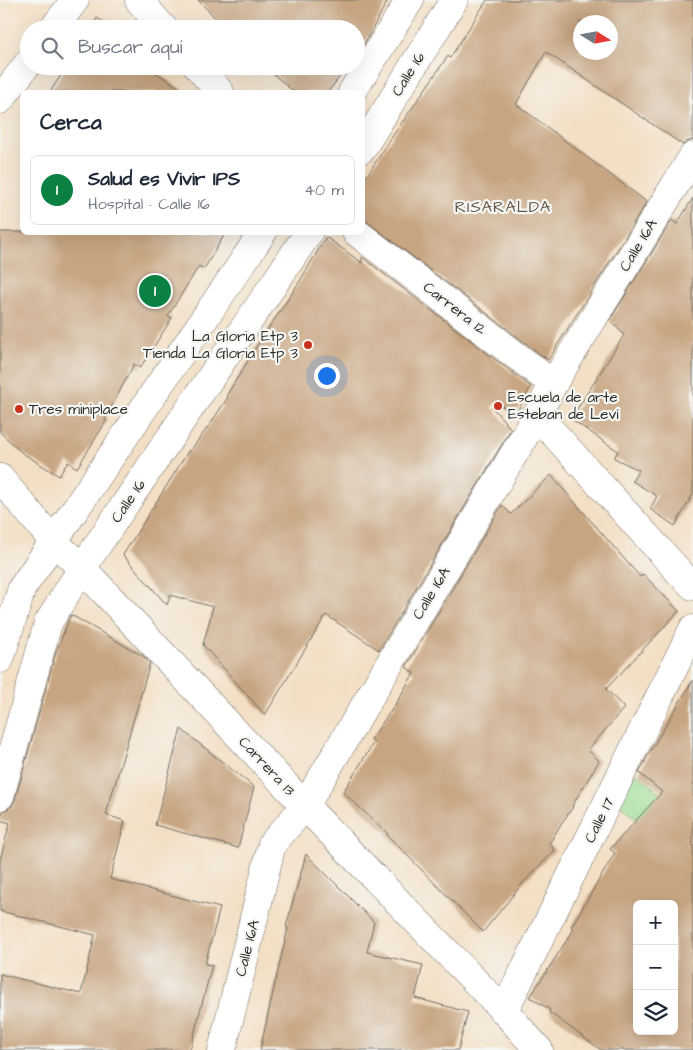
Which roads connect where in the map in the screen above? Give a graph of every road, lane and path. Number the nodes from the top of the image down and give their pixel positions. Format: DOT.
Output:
graph roads {
  1 [pos="75,0"];
  2 [pos="139,0"];
  3 [pos="410,0"];
  4 [pos="454,0"];
  5 [pos="61,20"];
  6 [pos="156,20"];
  7 [pos="365,71"];
  8 [pos="20,74"];
  9 [pos="205,75"];
  10 [pos="363,75"];
  11 [pos="218,90"];
  12 [pos="353,90"];
  13 [pos="0,100"];
  14 [pos="365,144"];
  15 [pos="693,156"];
  16 [pos="261,235"];
  17 [pos="307,235"];
  18 [pos="360,235"];
  19 [pos="554,384"];
  20 [pos="538,415"];
  21 [pos="0,478"];
  22 [pos="54,542"];
  23 [pos="82,568"];
  24 [pos="689,572"];
  25 [pos="693,629"];
  26 [pos="0,659"];
  27 [pos="0,796"];
  28 [pos="305,806"];
  29 [pos="504,1012"];
  30 [pos="534,1047"];
  31 [pos="222,1050"];
  1 -- 5 [label="street"];
  2 -- 6 [label="street"];
  3 -- 7 [label="street"];
  4 -- 14 [label="street, Calle 16"];
  8 -- 13 [label="street"];
  9 -- 11 [label="street"];
  10 -- 12 [label="street"];
  15 -- 19 [label="street, Calle 16A"];
  16 -- 22 [label="street"];
  17 -- 23 [label="street, Calle 16"];
  18 -- 19 [label="street, Carrera 12"];
  19 -- 20 [label="street, Calle 16A"];
  20 -- 24 [label="street"];
  20 -- 28 [label="street, Calle 16A"];
  21 -- 22 [label="street, Carrera 13"];
  22 -- 23 [label="street, Carrera 13"];
  22 -- 26 [label="street"];
  23 -- 27 [label="street, Calle 16"];
  23 -- 28 [label="street, Carrera 13"];
  25 -- 29 [label="street, Calle 17"];
  28 -- 29 [label="street, Carrera 13"];
  28 -- 31 [label="street, Calle 16A"];
  29 -- 30 [label="street, Carrera 13"];
}
